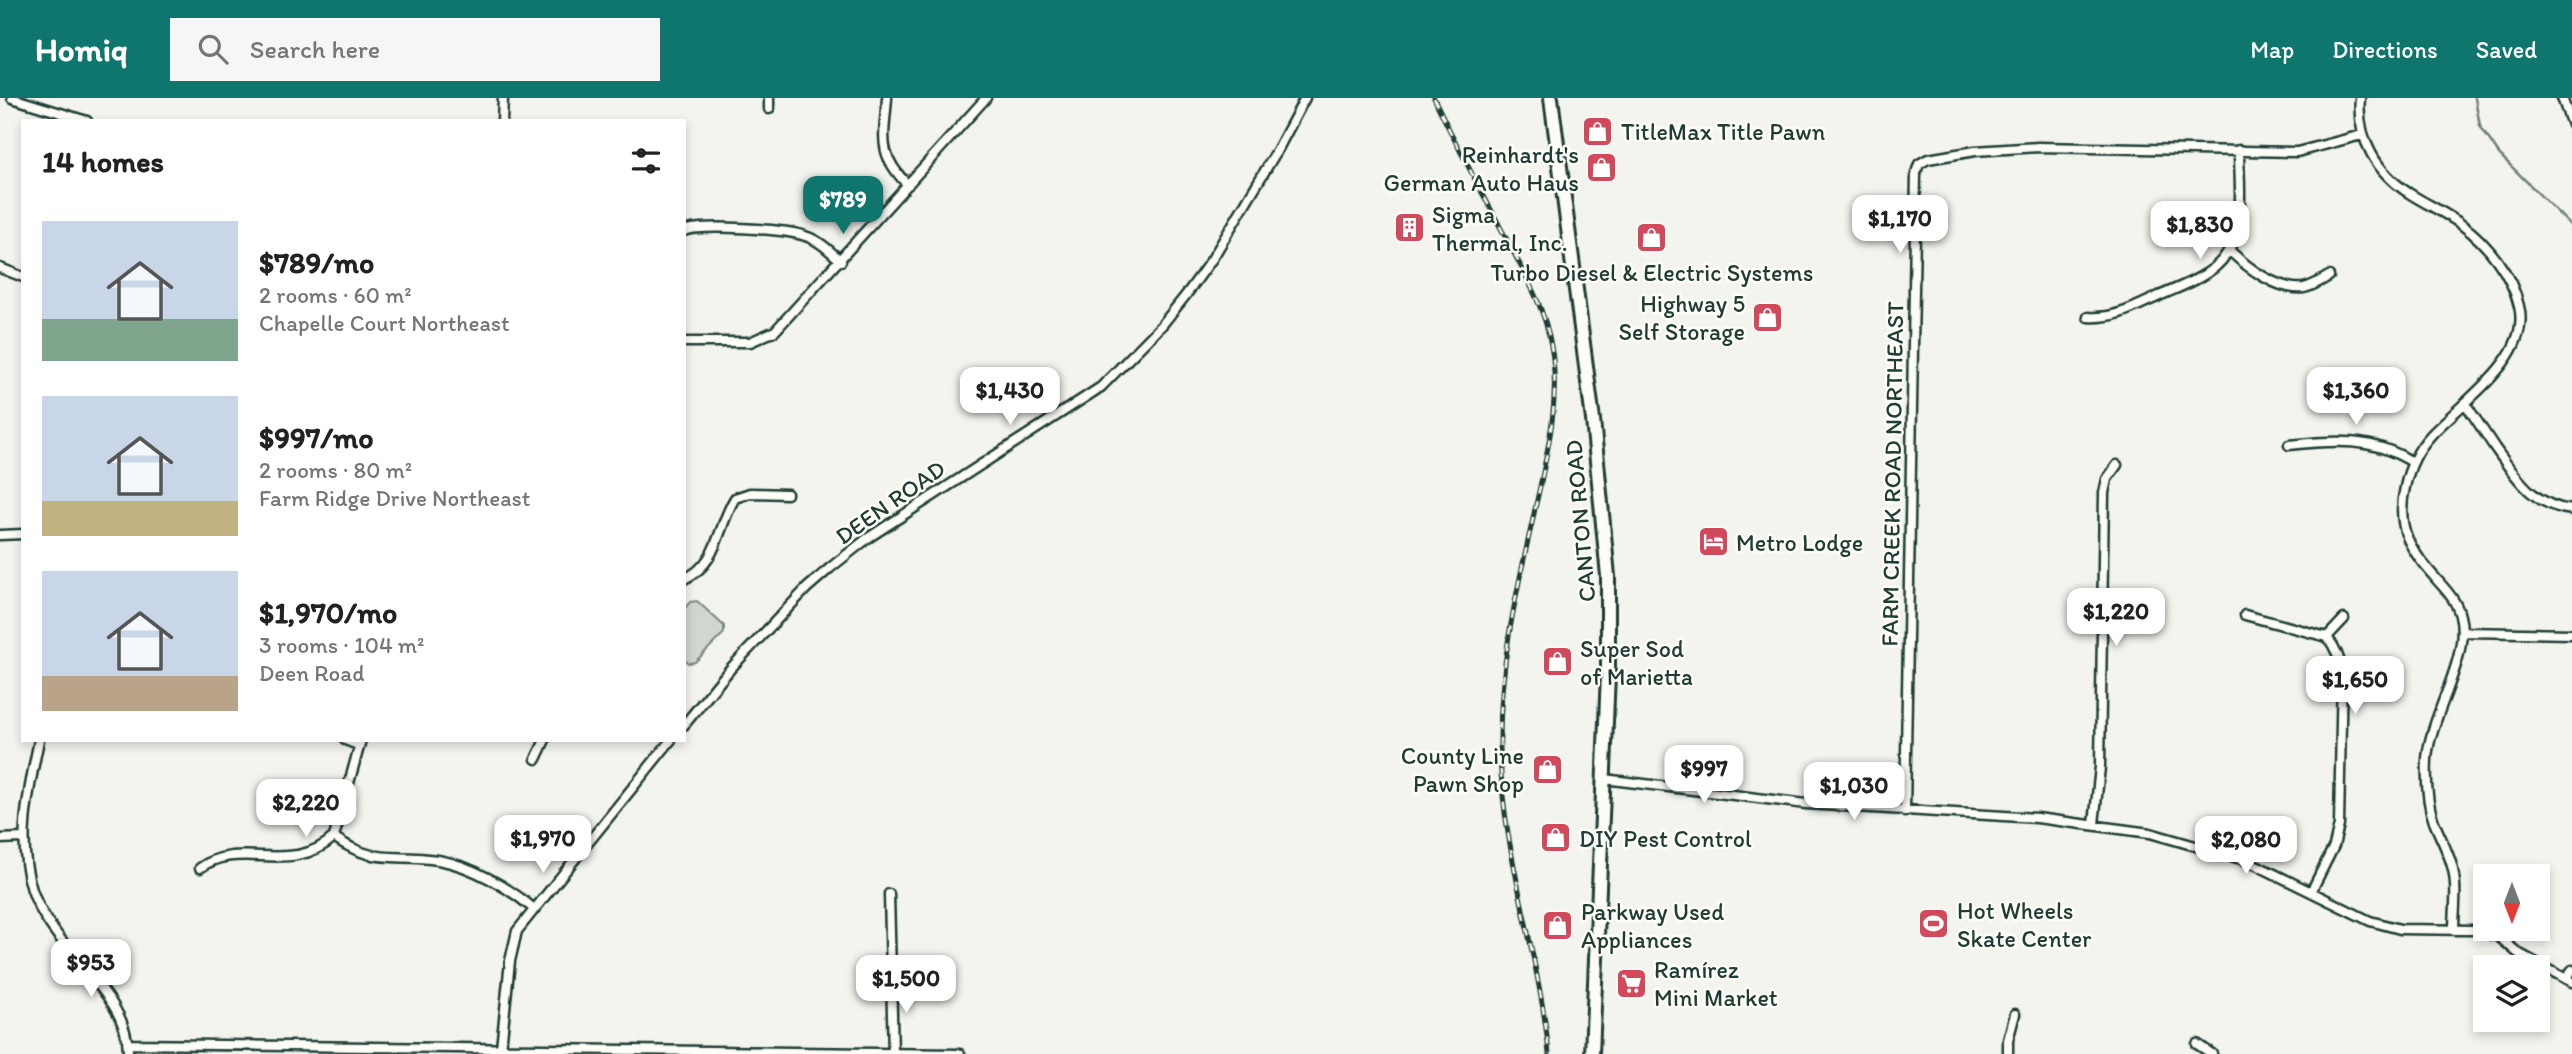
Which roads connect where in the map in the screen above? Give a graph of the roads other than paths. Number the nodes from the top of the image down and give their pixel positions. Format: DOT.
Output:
graph roads {
  1 [pos="12,98"];
  2 [pos="503,98"];
  3 [pos="769,98"];
  4 [pos="887,98"];
  5 [pos="986,98"];
  6 [pos="1305,98"];
  7 [pos="1551,98"];
  8 [pos="2360,98"];
  9 [pos="2562,98"];
  10 [pos="769,109"];
  11 [pos="80,119"];
  12 [pos="502,119"];
  13 [pos="2572,125"];
  14 [pos="2362,135"];
  15 [pos="2239,150"];
  16 [pos="908,185"];
  17 [pos="686,231"];
  18 [pos="2230,251"];
  19 [pos="841,261"];
  20 [pos="0,268"];
  21 [pos="21,276"];
  22 [pos="2329,276"];
  23 [pos="2088,317"];
  24 [pos="686,342"];
  25 [pos="2465,402"];
  26 [pos="2289,445"];
  27 [pos="2412,463"];
  28 [pos="2117,465"];
  29 [pos="787,494"];
  30 [pos="2572,510"];
  31 [pos="21,534"];
  32 [pos="0,535"];
  33 [pos="686,578"];
  34 [pos="2245,615"];
  35 [pos="2344,619"];
  36 [pos="2463,632"];
  37 [pos="2572,634"];
  38 [pos="2327,638"];
  39 [pos="686,723"];
  40 [pos="39,742"];
  41 [pos="544,742"];
  42 [pos="669,742"];
  43 [pos="360,743"];
  44 [pos="536,759"];
  45 [pos="1604,779"];
  46 [pos="1905,812"];
  47 [pos="2094,824"];
  48 [pos="334,837"];
  49 [pos="23,838"];
  50 [pos="0,839"];
  51 [pos="200,868"];
  52 [pos="2311,892"];
  53 [pos="889,894"];
  54 [pos="534,909"];
  55 [pos="2454,930"];
  56 [pos="2572,970"];
  57 [pos="2569,981"];
  58 [pos="2015,1014"];
  59 [pos="129,1044"];
  60 [pos="2197,1044"];
  61 [pos="501,1048"];
  62 [pos="319,1050"];
  63 [pos="793,1053"];
  64 [pos="128,1054"];
  65 [pos="892,1054"];
  66 [pos="960,1054"];
  67 [pos="1592,1054"];
  68 [pos="2008,1054"];
  69 [pos="2212,1054"];
  1 -- 11 [label="street"];
  2 -- 12 [label="street"];
  3 -- 10 [label="street"];
  4 -- 16 [label="street"];
  5 -- 16 [label="street"];
  6 -- 39 [label="street, DEEN ROAD"];
  7 -- 45 [label="main road, CANTON ROAD"];
  8 -- 14 [label="street"];
  9 -- 13 [label="street"];
  14 -- 15 [label="street, FARM CREEK ROAD NORTHEAST"];
  14 -- 25 [label="street"];
  15 -- 18 [label="street"];
  15 -- 46 [label="street, FARM CREEK ROAD NORTHEAST"];
  16 -- 19 [label="street"];
  17 -- 19 [label="street"];
  18 -- 22 [label="street"];
  18 -- 23 [label="street"];
  19 -- 24 [label="street"];
  20 -- 21 [label="street"];
  25 -- 27 [label="street"];
  25 -- 30 [label="street"];
  26 -- 27 [label="street"];
  27 -- 36 [label="street"];
  28 -- 47 [label="street"];
  29 -- 33 [label="street"];
  31 -- 32 [label="street"];
  34 -- 38 [label="street"];
  35 -- 38 [label="street"];
  36 -- 37 [label="street"];
  36 -- 55 [label="street"];
  38 -- 52 [label="street"];
  40 -- 49 [label="street"];
  41 -- 44 [label="street"];
  42 -- 54 [label="street"];
  43 -- 48 [label="street"];
  45 -- 46 [label="street"];
  45 -- 67 [label="main road, CANTON ROAD"];
  46 -- 47 [label="street"];
  47 -- 52 [label="street"];
  48 -- 51 [label="street"];
  48 -- 54 [label="street"];
  49 -- 50 [label="street"];
  49 -- 59 [label="street"];
  52 -- 55 [label="street"];
  53 -- 65 [label="street"];
  54 -- 61 [label="street"];
  55 -- 57 [label="street"];
  56 -- 57 [label="street"];
  58 -- 68 [label="street"];
  59 -- 62 [label="street"];
  59 -- 64 [label="street"];
  60 -- 69 [label="street"];
  61 -- 62 [label="street"];
  61 -- 63 [label="street"];
  63 -- 65 [label="street"];
  65 -- 66 [label="street"];
}
